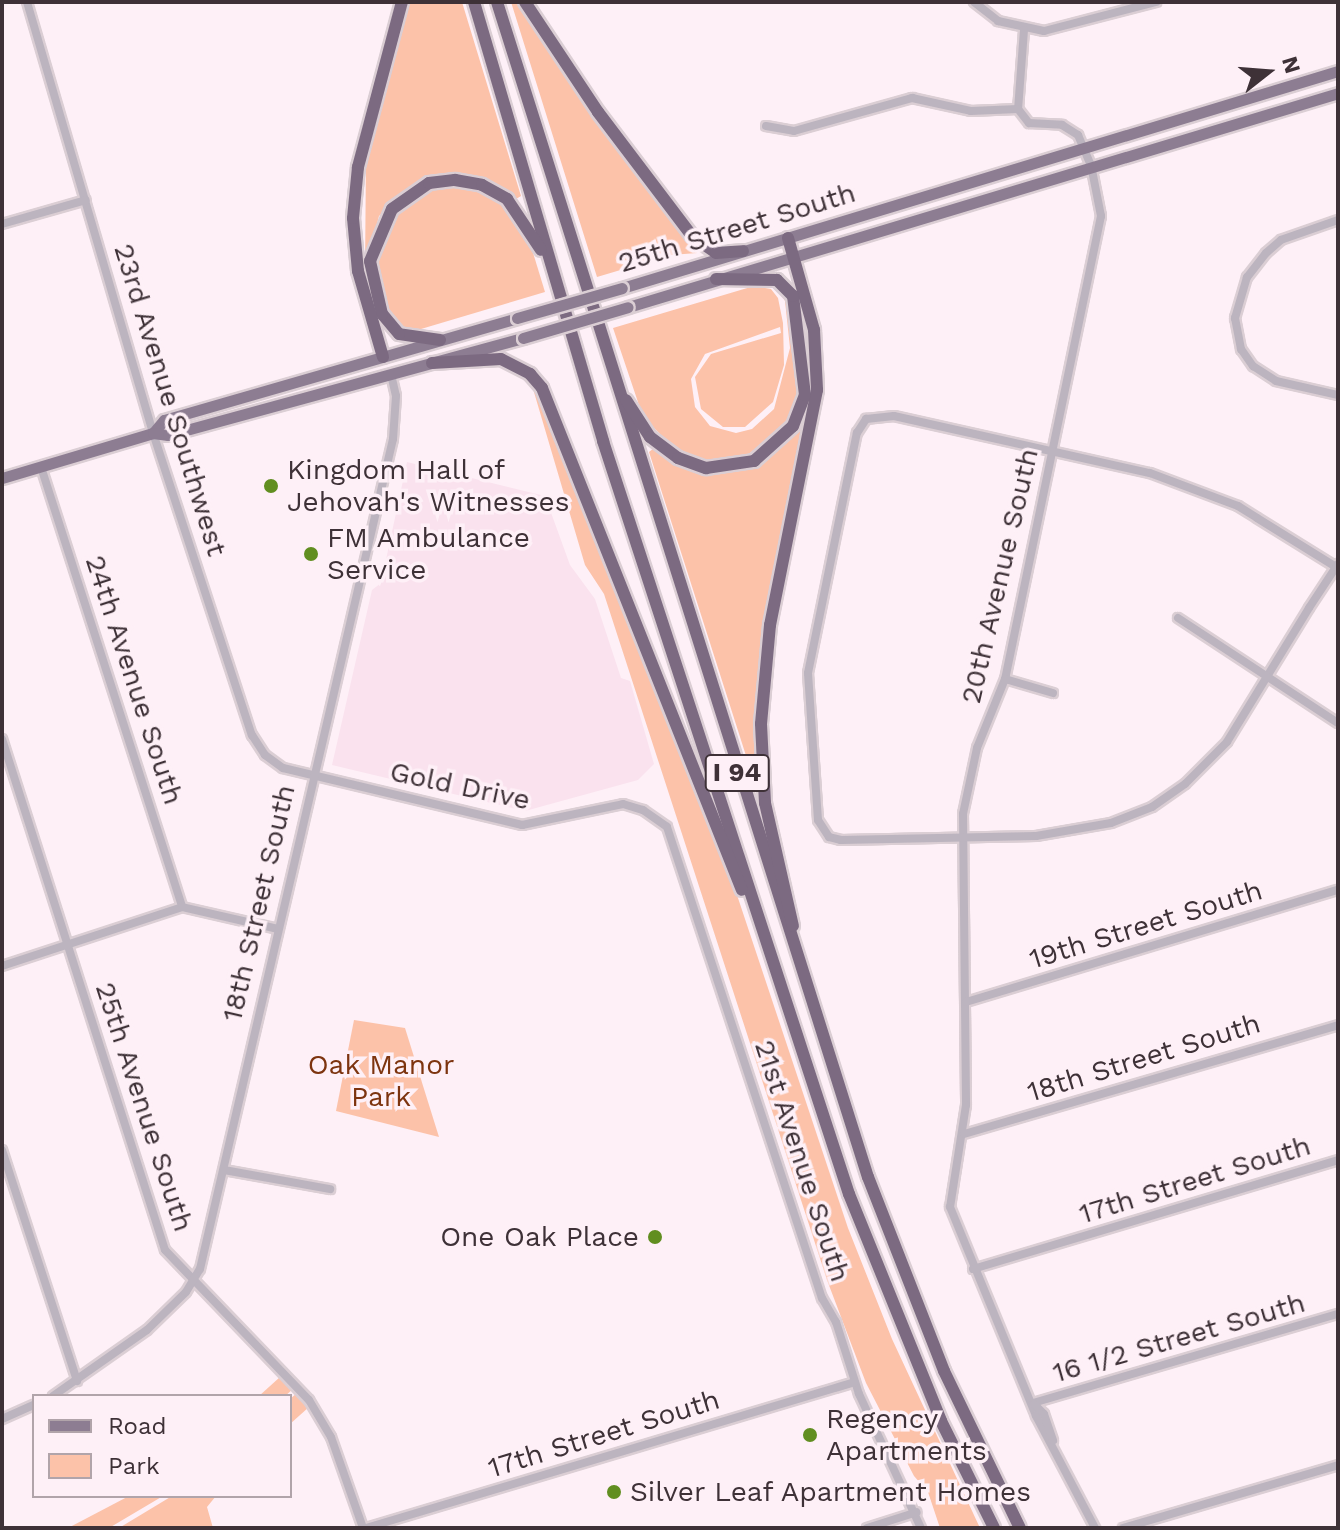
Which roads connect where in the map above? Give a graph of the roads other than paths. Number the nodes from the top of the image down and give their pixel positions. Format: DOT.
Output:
graph roads {
  1 [pos="27,2"];
  2 [pos="402,2"];
  3 [pos="474,2"];
  4 [pos="497,2"];
  5 [pos="525,2"];
  6 [pos="974,2"];
  7 [pos="1156,2"];
  8 [pos="1024,30"];
  9 [pos="1338,71"];
  10 [pos="1338,93"];
  11 [pos="1018,109"];
  12 [pos="766,126"];
  13 [pos="1084,146"];
  14 [pos="1091,165"];
  15 [pos="86,200"];
  16 [pos="1338,220"];
  17 [pos="2,224"];
  18 [pos="788,238"];
  19 [pos="743,251"];
  20 [pos="796,256"];
  21 [pos="555,279"];
  22 [pos="716,279"];
  23 [pos="440,340"];
  24 [pos="383,357"];
  25 [pos="432,363"];
  26 [pos="391,374"];
  27 [pos="617,386"];
  28 [pos="1338,395"];
  29 [pos="153,433"];
  30 [pos="1053,451"];
  31 [pos="41,467"];
  32 [pos="2,478"];
  33 [pos="1337,566"];
  34 [pos="1178,618"];
  35 [pos="1267,676"];
  36 [pos="1005,679"];
  37 [pos="1053,693"];
  38 [pos="1338,723"];
  39 [pos="2,739"];
  40 [pos="313,775"];
  41 [pos="643,810"];
  42 [pos="963,838"];
  43 [pos="1338,890"];
  44 [pos="182,907"];
  45 [pos="278,929"];
  46 [pos="68,944"];
  47 [pos="2,966"];
  48 [pos="778,977"];
  49 [pos="966,1002"];
  50 [pos="811,1003"];
  51 [pos="1338,1025"];
  52 [pos="964,1134"];
  53 [pos="2,1150"];
  54 [pos="1338,1160"];
  55 [pos="224,1170"];
  56 [pos="330,1189"];
  57 [pos="973,1269"];
  58 [pos="192,1281"];
  59 [pos="1338,1314"];
  60 [pos="77,1381"];
  61 [pos="855,1382"];
  62 [pos="56,1394"];
  63 [pos="1033,1403"];
  64 [pos="32,1406"];
  65 [pos="2,1419"];
  66 [pos="1338,1465"];
  67 [pos="917,1512"];
  68 [pos="364,1528"];
  69 [pos="867,1528"];
  70 [pos="921,1528"];
  71 [pos="994,1528"];
  72 [pos="1020,1528"];
  73 [pos="1095,1528"];
  74 [pos="1123,1528"];
  1 -- 15 [label="street, 23rd Avenue Southwest"];
  2 -- 24 [label="highway"];
  3 -- 21 [label="highway, I 94"];
  4 -- 27 [label="highway, I 94"];
  5 -- 19 [label="highway"];
  6 -- 8 [label="street"];
  7 -- 8 [label="street"];
  8 -- 11 [label="street"];
  9 -- 13 [label="main road, 25th Street South"];
  10 -- 14 [label="main road, 25th Street South"];
  11 -- 12 [label="street"];
  11 -- 13 [label="street"];
  13 -- 14 [label="street, 20th Avenue South"];
  13 -- 18 [label="main road, 25th Street South"];
  14 -- 20 [label="main road, 25th Street South"];
  14 -- 30 [label="street, 20th Avenue South"];
  15 -- 17 [label="street"];
  15 -- 29 [label="street, 23rd Avenue Southwest"];
  16 -- 28 [label="street"];
  18 -- 19 [label="main road, 25th Street South"];
  18 -- 20 [label="highway"];
  19 -- 23 [label="main road, 25th Street South, bridge"];
  20 -- 22 [label="main road, 25th Street South"];
  20 -- 50 [label="highway"];
  21 -- 23 [label="highway"];
  21 -- 48 [label="highway, I 94"];
  22 -- 25 [label="main road, 25th Street South, bridge"];
  22 -- 27 [label="highway"];
  23 -- 24 [label="main road, 25th Street South"];
  24 -- 26 [label="main road, 18th Street South"];
  24 -- 29 [label="main road, 25th Street South"];
  25 -- 26 [label="main road, 25th Street South"];
  25 -- 48 [label="highway"];
  26 -- 29 [label="main road, 25th Street South"];
  26 -- 40 [label="street, 18th Street South"];
  27 -- 50 [label="highway, I 94"];
  29 -- 31 [label="main road, 25th Street South"];
  29 -- 40 [label="street, 23rd Avenue Southwest"];
  30 -- 33 [label="street"];
  30 -- 36 [label="street, 20th Avenue South"];
  30 -- 42 [label="street"];
  31 -- 32 [label="main road, 25th Street South"];
  31 -- 44 [label="street, 24th Avenue South"];
  33 -- 35 [label="street"];
  34 -- 35 [label="street"];
  35 -- 38 [label="street"];
  35 -- 42 [label="street"];
  36 -- 37 [label="street"];
  36 -- 42 [label="street, 20th Avenue South"];
  39 -- 46 [label="street, 25th Avenue South"];
  40 -- 41 [label="street, Gold Drive"];
  40 -- 45 [label="street, 18th Street South"];
  41 -- 61 [label="street, 21st Avenue South"];
  42 -- 49 [label="street, 20th Avenue South"];
  43 -- 49 [label="street, 19th Street South"];
  44 -- 45 [label="street"];
  44 -- 46 [label="street"];
  45 -- 55 [label="street, 18th Street South"];
  46 -- 47 [label="street"];
  46 -- 58 [label="street, 25th Avenue South"];
  48 -- 71 [label="highway, I 94"];
  49 -- 52 [label="street, 20th Avenue South"];
  50 -- 72 [label="highway, I 94"];
  51 -- 52 [label="street, 18th Street South"];
  52 -- 57 [label="street, 20th Avenue South"];
  53 -- 60 [label="street"];
  54 -- 57 [label="street, 17th Street South"];
  55 -- 56 [label="street"];
  55 -- 58 [label="street, 18th Street South"];
  57 -- 63 [label="street, 20th Avenue South"];
  58 -- 60 [label="street, 18th Street South"];
  58 -- 68 [label="street, 25th Avenue South"];
  59 -- 63 [label="street, 16 1/2 Street South"];
  60 -- 62 [label="street, 18th Street South"];
  61 -- 67 [label="street, 21st Avenue South"];
  61 -- 68 [label="street, 17th Street South"];
  63 -- 73 [label="street, 20th Avenue South"];
  64 -- 65 [label="street"];
  66 -- 74 [label="street"];
  67 -- 69 [label="street"];
  67 -- 70 [label="street, 21st Avenue South"];
}
